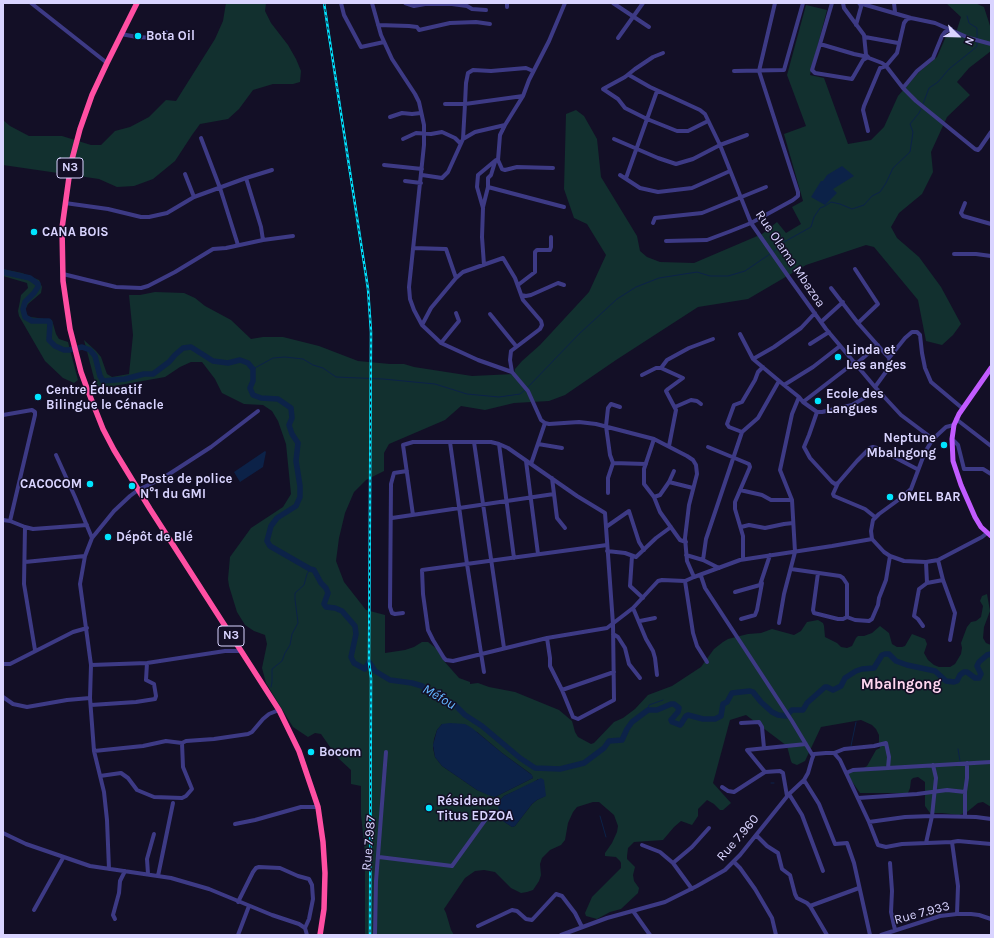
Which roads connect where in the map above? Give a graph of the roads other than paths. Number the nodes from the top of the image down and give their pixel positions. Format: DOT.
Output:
graph roads {
  1 [pos="31,3"];
  2 [pos="138,3"];
  3 [pos="340,3"];
  4 [pos="372,3"];
  5 [pos="378,3"];
  6 [pos="405,3"];
  7 [pos="565,3"];
  8 [pos="612,3"];
  9 [pos="643,3"];
  10 [pos="775,3"];
  11 [pos="803,3"];
  12 [pos="832,3"];
  13 [pos="843,3"];
  14 [pos="860,3"];
  15 [pos="894,3"];
  16 [pos="486,10"];
  17 [pos="894,12"];
  18 [pos="634,16"];
  19 [pos="911,18"];
  20 [pos="490,24"];
  21 [pos="378,25"];
  22 [pos="856,25"];
  23 [pos="649,27"];
  24 [pos="951,29"];
  25 [pos="166,32"];
  26 [pos="121,34"];
  27 [pos="864,37"];
  28 [pos="618,38"];
  29 [pos="384,42"];
  30 [pos="898,43"];
  31 [pos="820,44"];
  32 [pos="991,44"];
  33 [pos="663,53"];
  34 [pos="868,57"];
  35 [pos="107,63"];
  36 [pos="886,66"];
  37 [pos="533,71"];
  38 [pos="734,71"];
  39 [pos="759,71"];
  40 [pos="629,75"];
  41 [pos="904,88"];
  42 [pos="657,91"];
  43 [pos="523,96"];
  44 [pos="445,104"];
  45 [pos="465,104"];
  46 [pos="421,113"];
  47 [pos="390,116"];
  48 [pos="647,119"];
  49 [pos="708,121"];
  50 [pos="504,125"];
  51 [pos="868,131"];
  52 [pos="991,132"];
  53 [pos="424,133"];
  54 [pos="747,135"];
  55 [pos="202,138"];
  56 [pos="403,138"];
  57 [pos="463,139"];
  58 [pos="614,139"];
  59 [pos="460,143"];
  60 [pos="720,146"];
  61 [pos="637,149"];
  62 [pos="497,160"];
  63 [pos="384,165"];
  64 [pos="553,168"];
  65 [pos="422,169"];
  66 [pos="272,170"];
  67 [pos="730,171"];
  68 [pos="185,174"];
  69 [pos="422,175"];
  70 [pos="620,175"];
  71 [pos="246,178"];
  72 [pos="626,178"];
  73 [pos="405,181"];
  74 [pos="421,183"];
  75 [pos="488,187"];
  76 [pos="766,187"];
  77 [pos="220,188"];
  78 [pos="194,197"];
  79 [pos="740,197"];
  80 [pos="65,203"];
  81 [pos="965,203"];
  82 [pos="564,207"];
  83 [pos="483,208"];
  84 [pos="653,222"];
  85 [pos="751,223"];
  86 [pos="991,224"];
  87 [pos="293,236"];
  88 [pos="551,237"];
  89 [pos="263,240"];
  90 [pos="666,241"];
  91 [pos="238,245"];
  92 [pos="413,248"];
  93 [pos="954,254"];
  94 [pos="991,256"];
  95 [pos="484,265"];
  96 [pos="855,269"];
  97 [pos="63,274"];
  98 [pos="456,278"];
  99 [pos="564,284"];
  100 [pos="518,285"];
  101 [pos="832,288"];
  102 [pos="521,295"];
  103 [pos="843,302"];
  104 [pos="456,313"];
  105 [pos="490,314"];
  106 [pos="815,314"];
  107 [pos="821,322"];
  108 [pos="858,323"];
  109 [pos="422,325"];
  110 [pos="829,332"];
  111 [pos="740,334"];
  112 [pos="713,339"];
  113 [pos="441,343"];
  114 [pos="810,344"];
  115 [pos="878,345"];
  116 [pos="516,346"];
  117 [pos="840,346"];
  118 [pos="889,358"];
  119 [pos="753,359"];
  120 [pos="856,363"];
  121 [pos="763,367"];
  122 [pos="661,368"];
  123 [pos="991,368"];
  124 [pos="512,372"];
  125 [pos="642,376"];
  126 [pos="779,381"];
  127 [pos="784,385"];
  128 [pos="877,388"];
  129 [pos="799,397"];
  130 [pos="803,402"];
  131 [pos="702,404"];
  132 [pos="620,407"];
  133 [pos="675,407"];
  134 [pos="962,408"];
  135 [pos="258,410"];
  136 [pos="817,412"];
  137 [pos="3,415"];
  138 [pos="956,419"];
  139 [pos="545,423"];
  140 [pos="954,425"];
  141 [pos="606,426"];
  142 [pos="742,432"];
  143 [pos="654,439"];
  144 [pos="934,439"];
  145 [pos="952,439"];
  146 [pos="450,442"];
  147 [pos="474,442"];
  148 [pos="499,444"];
  149 [pos="538,444"];
  150 [pos="669,446"];
  151 [pos="991,446"];
  152 [pos="708,447"];
  153 [pos="562,448"];
  154 [pos="56,455"];
  155 [pos="734,457"];
  156 [pos="526,461"];
  157 [pos="613,463"];
  158 [pos="530,464"];
  159 [pos="646,464"];
  160 [pos="917,469"];
  161 [pos="407,470"];
  162 [pos="674,471"];
  163 [pos="991,474"];
  164 [pos="552,478"];
  165 [pos="669,482"];
  166 [pos="838,483"];
  167 [pos="693,488"];
  168 [pos="138,490"];
  169 [pos="740,490"];
  170 [pos="608,493"];
  171 [pos="554,494"];
  172 [pos="654,497"];
  173 [pos="530,498"];
  174 [pos="792,500"];
  175 [pos="507,501"];
  176 [pos="483,505"];
  177 [pos="459,508"];
  178 [pos="413,515"];
  179 [pos="392,518"];
  180 [pos="875,518"];
  181 [pos="3,520"];
  182 [pos="10,521"];
  183 [pos="793,523"];
  184 [pos="87,525"];
  185 [pos="25,527"];
  186 [pos="606,527"];
  187 [pos="671,527"];
  188 [pos="741,527"];
  189 [pos="565,528"];
  190 [pos="989,535"];
  191 [pos="92,538"];
  192 [pos="872,539"];
  193 [pos="686,542"];
  194 [pos="607,545"];
  195 [pos="644,550"];
  196 [pos="607,551"];
  197 [pos="795,552"];
  198 [pos="538,554"];
  199 [pos="686,555"];
  200 [pos="770,555"];
  201 [pos="85,556"];
  202 [pos="632,556"];
  203 [pos="890,556"];
  204 [pos="514,558"];
  205 [pos="743,559"];
  206 [pos="703,560"];
  207 [pos="938,560"];
  208 [pos="491,561"];
  209 [pos="25,562"];
  210 [pos="926,562"];
  211 [pos="467,564"];
  212 [pos="719,568"];
  213 [pos="791,569"];
  214 [pos="818,573"];
  215 [pos="701,576"];
  216 [pos="694,577"];
  217 [pos="943,580"];
  218 [pos="685,581"];
  219 [pos="762,582"];
  220 [pos="927,583"];
  221 [pos="735,592"];
  222 [pos="643,598"];
  223 [pos="633,608"];
  224 [pos="403,613"];
  225 [pos="847,616"];
  226 [pos="654,618"];
  227 [pos="741,619"];
  228 [pos="640,622"];
  229 [pos="779,623"];
  230 [pos="613,624"];
  231 [pos="923,626"];
  232 [pos="87,628"];
  233 [pos="613,634"];
  234 [pos="547,638"];
  235 [pos="950,640"];
  236 [pos="504,648"];
  237 [pos="35,650"];
  238 [pos="240,651"];
  239 [pos="481,654"];
  240 [pos="147,662"];
  241 [pos="707,662"];
  242 [pos="3,664"];
  243 [pos="91,665"];
  244 [pos="484,672"];
  245 [pos="614,672"];
  246 [pos="657,675"];
  247 [pos="640,678"];
  248 [pos="562,690"];
  249 [pos="3,696"];
  250 [pos="90,698"];
  251 [pos="90,705"];
  252 [pos="279,710"];
  253 [pos="741,723"];
  254 [pos="182,743"];
  255 [pos="806,744"];
  256 [pos="764,748"];
  257 [pos="94,751"];
  258 [pos="386,752"];
  259 [pos="834,753"];
  260 [pos="813,756"];
  261 [pos="991,762"];
  262 [pos="967,763"];
  263 [pos="933,765"];
  264 [pos="888,768"];
  265 [pos="765,772"];
  266 [pos="846,773"];
  267 [pos="100,776"];
  268 [pos="804,780"];
  269 [pos="722,787"];
  270 [pos="934,791"];
  271 [pos="965,792"];
  272 [pos="788,795"];
  273 [pos="858,798"];
  274 [pos="173,803"];
  275 [pos="318,807"];
  276 [pos="491,812"];
  277 [pos="932,816"];
  278 [pos="965,817"];
  279 [pos="991,819"];
  280 [pos="869,822"];
  281 [pos="235,824"];
  282 [pos="710,828"];
  283 [pos="3,832"];
  284 [pos="154,834"];
  285 [pos="756,834"];
  286 [pos="952,842"];
  287 [pos="926,843"];
  288 [pos="991,844"];
  289 [pos="642,845"];
  290 [pos="379,857"];
  291 [pos="63,858"];
  292 [pos="734,862"];
  293 [pos="673,863"];
  294 [pos="890,863"];
  295 [pos="108,869"];
  296 [pos="125,871"];
  297 [pos="823,871"];
  298 [pos="148,874"];
  299 [pos="158,876"];
  300 [pos="859,888"];
  301 [pos="692,889"];
  302 [pos="238,902"];
  303 [pos="249,906"];
  304 [pos="810,906"];
  305 [pos="34,910"];
  306 [pos="633,911"];
  307 [pos="957,914"];
  308 [pos="115,919"];
  309 [pos="991,919"];
  310 [pos="478,926"];
  311 [pos="582,927"];
  312 [pos="305,928"];
  313 [pos="895,930"];
  314 [pos="238,935"];
  315 [pos="307,935"];
  316 [pos="320,935"];
  317 [pos="375,935"];
  318 [pos="561,935"];
  319 [pos="650,935"];
  320 [pos="776,935"];
  321 [pos="826,935"];
  322 [pos="870,935"];
  323 [pos="881,935"];
  1 -- 35 [label="street"];
  2 -- 26 [label="highway, N3"];
  3 -- 29 [label="street"];
  4 -- 5 [label="street"];
  4 -- 21 [label="street"];
  6 -- 16 [label="street"];
  7 -- 37 [label="street"];
  8 -- 18 [label="street"];
  9 -- 18 [label="street"];
  10 -- 39 [label="street"];
  11 -- 39 [label="street"];
  12 -- 31 [label="street"];
  13 -- 22 [label="street"];
  14 -- 17 [label="street"];
  14 -- 22 [label="street"];
  15 -- 17 [label="street"];
  17 -- 19 [label="street"];
  18 -- 23 [label="street"];
  18 -- 28 [label="street"];
  19 -- 24 [label="street"];
  19 -- 30 [label="street"];
  20 -- 21 [label="street"];
  21 -- 29 [label="street"];
  22 -- 27 [label="street"];
  24 -- 32 [label="street"];
  24 -- 41 [label="street"];
  25 -- 26 [label="street"];
  26 -- 35 [label="highway, N3"];
  27 -- 30 [label="street"];
  27 -- 34 [label="street"];
  29 -- 46 [label="street"];
  30 -- 36 [label="street"];
  31 -- 34 [label="street"];
  31 -- 34 [label="street"];
  33 -- 40 [label="street"];
  34 -- 36 [label="street"];
  35 -- 80 [label="highway, N3"];
  36 -- 41 [label="street"];
  36 -- 51 [label="street"];
  37 -- 43 [label="street"];
  37 -- 45 [label="street"];
  38 -- 39 [label="street"];
  39 -- 85 [label="street"];
  40 -- 42 [label="street, Rue Olama Mbazoa"];
  40 -- 48 [label="street"];
  41 -- 52 [label="street"];
  42 -- 48 [label="street"];
  42 -- 49 [label="street, Rue Olama Mbazoa"];
  43 -- 45 [label="street"];
  43 -- 50 [label="street"];
  44 -- 45 [label="street"];
  45 -- 57 [label="street"];
  46 -- 47 [label="street"];
  46 -- 53 [label="street"];
  48 -- 49 [label="street"];
  48 -- 61 [label="street"];
  49 -- 60 [label="street, Rue Olama Mbazoa"];
  50 -- 57 [label="street"];
  50 -- 62 [label="street"];
  53 -- 56 [label="street"];
  53 -- 59 [label="street"];
  53 -- 65 [label="street"];
  54 -- 60 [label="street"];
  55 -- 77 [label="street"];
  57 -- 59 [label="street"];
  58 -- 61 [label="street"];
  59 -- 69 [label="street"];
  60 -- 61 [label="street"];
  60 -- 67 [label="street, Rue Olama Mbazoa"];
  61 -- 72 [label="street"];
  62 -- 64 [label="street"];
  62 -- 75 [label="street"];
  62 -- 83 [label="street"];
  63 -- 65 [label="street"];
  65 -- 69 [label="street"];
  66 -- 71 [label="street"];
  67 -- 72 [label="street"];
  67 -- 79 [label="street, Rue Olama Mbazoa"];
  68 -- 78 [label="street"];
  69 -- 74 [label="street"];
  70 -- 72 [label="street"];
  71 -- 77 [label="street"];
  71 -- 89 [label="street"];
  73 -- 74 [label="street"];
  74 -- 92 [label="street"];
  75 -- 82 [label="street"];
  75 -- 83 [label="street"];
  76 -- 79 [label="street"];
  77 -- 78 [label="street"];
  77 -- 91 [label="street"];
  78 -- 80 [label="street"];
  79 -- 84 [label="street"];
  79 -- 85 [label="street, Rue Olama Mbazoa"];
  80 -- 97 [label="highway, N3"];
  81 -- 86 [label="street"];
  83 -- 95 [label="street"];
  85 -- 90 [label="street"];
  85 -- 106 [label="street, Rue Olama Mbazoa"];
  87 -- 89 [label="street"];
  88 -- 100 [label="street"];
  89 -- 91 [label="street"];
  91 -- 97 [label="street"];
  92 -- 98 [label="street"];
  92 -- 109 [label="street"];
  93 -- 94 [label="street"];
  95 -- 98 [label="street"];
  95 -- 100 [label="street"];
  96 -- 108 [label="street"];
  97 -- 168 [label="highway, N3"];
  98 -- 109 [label="street"];
  99 -- 102 [label="street"];
  100 -- 102 [label="street"];
  101 -- 103 [label="street"];
  102 -- 116 [label="street"];
  103 -- 107 [label="street"];
  103 -- 108 [label="street"];
  104 -- 113 [label="street"];
  105 -- 116 [label="street"];
  106 -- 107 [label="street, Rue Olama Mbazoa"];
  106 -- 119 [label="street"];
  107 -- 110 [label="street, Rue Olama Mbazoa"];
  108 -- 115 [label="street"];
  109 -- 113 [label="street"];
  110 -- 114 [label="street"];
  110 -- 117 [label="street, Rue Olama Mbazoa"];
  111 -- 119 [label="street"];
  112 -- 122 [label="street"];
  113 -- 124 [label="street"];
  115 -- 118 [label="street"];
  115 -- 120 [label="street"];
  116 -- 124 [label="street"];
  117 -- 120 [label="street, Rue Olama Mbazoa"];
  117 -- 127 [label="street"];
  118 -- 128 [label="street"];
  118 -- 134 [label="street"];
  119 -- 121 [label="street"];
  120 -- 128 [label="street, Rue Olama Mbazoa"];
  120 -- 130 [label="street"];
  121 -- 126 [label="street"];
  121 -- 142 [label="street"];
  122 -- 125 [label="street"];
  122 -- 133 [label="street"];
  123 -- 134 [label="main road"];
  124 -- 139 [label="street"];
  126 -- 127 [label="street"];
  126 -- 142 [label="street"];
  127 -- 129 [label="street"];
  128 -- 136 [label="street"];
  128 -- 144 [label="street, Rue Olama Mbazoa"];
  129 -- 130 [label="street"];
  129 -- 174 [label="street"];
  130 -- 136 [label="street"];
  131 -- 133 [label="street"];
  132 -- 141 [label="street"];
  133 -- 150 [label="street"];
  134 -- 138 [label="main road"];
  135 -- 168 [label="street"];
  136 -- 166 [label="street"];
  137 -- 182 [label="street"];
  138 -- 140 [label="main road"];
  138 -- 151 [label="street"];
  139 -- 141 [label="street"];
  139 -- 149 [label="street"];
  140 -- 144 [label="street"];
  140 -- 145 [label="main road"];
  141 -- 143 [label="street"];
  141 -- 157 [label="street"];
  142 -- 155 [label="street"];
  143 -- 150 [label="street"];
  143 -- 159 [label="street"];
  144 -- 160 [label="street"];
  145 -- 163 [label="street"];
  145 -- 190 [label="main road"];
  146 -- 147 [label="street"];
  146 -- 161 [label="street"];
  146 -- 177 [label="street"];
  147 -- 148 [label="street"];
  147 -- 176 [label="street"];
  148 -- 156 [label="street"];
  148 -- 175 [label="street"];
  149 -- 153 [label="street"];
  149 -- 158 [label="street"];
  150 -- 167 [label="street"];
  152 -- 155 [label="street"];
  154 -- 184 [label="street"];
  155 -- 169 [label="street"];
  155 -- 206 [label="street"];
  156 -- 158 [label="street"];
  156 -- 173 [label="street"];
  157 -- 159 [label="street"];
  157 -- 170 [label="street"];
  158 -- 164 [label="street"];
  159 -- 172 [label="street"];
  160 -- 166 [label="street"];
  160 -- 180 [label="street"];
  161 -- 178 [label="street"];
  161 -- 179 [label="street"];
  162 -- 165 [label="street"];
  164 -- 171 [label="street"];
  164 -- 186 [label="street"];
  165 -- 167 [label="street"];
  165 -- 172 [label="street"];
  166 -- 180 [label="street"];
  167 -- 193 [label="street"];
  168 -- 191 [label="street"];
  168 -- 238 [label="highway, N3"];
  169 -- 174 [label="street"];
  169 -- 188 [label="street"];
  171 -- 173 [label="street"];
  171 -- 189 [label="street"];
  172 -- 187 [label="street"];
  173 -- 175 [label="street"];
  173 -- 198 [label="street"];
  174 -- 183 [label="street"];
  175 -- 176 [label="street"];
  175 -- 204 [label="street"];
  176 -- 177 [label="street"];
  176 -- 208 [label="street"];
  177 -- 178 [label="street"];
  177 -- 211 [label="street"];
  178 -- 179 [label="street"];
  179 -- 224 [label="street"];
  180 -- 192 [label="street"];
  181 -- 182 [label="street"];
  182 -- 185 [label="street"];
  183 -- 188 [label="street"];
  183 -- 197 [label="street"];
  184 -- 185 [label="street"];
  184 -- 191 [label="street"];
  185 -- 209 [label="street"];
  186 -- 194 [label="street"];
  186 -- 195 [label="street"];
  187 -- 193 [label="street"];
  187 -- 195 [label="street"];
  188 -- 205 [label="street"];
  190 -- 207 [label="street"];
  191 -- 201 [label="street"];
  192 -- 197 [label="street"];
  192 -- 203 [label="street"];
  193 -- 199 [label="street"];
  194 -- 196 [label="street"];
  194 -- 198 [label="street"];
  195 -- 202 [label="street"];
  196 -- 202 [label="street"];
  196 -- 230 [label="street"];
  197 -- 200 [label="street"];
  197 -- 213 [label="street"];
  198 -- 204 [label="street"];
  199 -- 206 [label="street"];
  199 -- 216 [label="street"];
  200 -- 205 [label="street"];
  200 -- 219 [label="street"];
  201 -- 209 [label="street"];
  201 -- 232 [label="street"];
  202 -- 222 [label="street"];
  203 -- 210 [label="street"];
  203 -- 225 [label="street"];
  204 -- 208 [label="street"];
  205 -- 212 [label="street"];
  206 -- 212 [label="street"];
  207 -- 210 [label="street"];
  207 -- 217 [label="street"];
  208 -- 211 [label="street"];
  208 -- 236 [label="street"];
  209 -- 237 [label="street"];
  210 -- 220 [label="street"];
  211 -- 239 [label="street"];
  211 -- 239 [label="street"];
  212 -- 215 [label="street"];
  213 -- 214 [label="street"];
  213 -- 229 [label="street"];
  214 -- 225 [label="street"];
  214 -- 225 [label="street"];
  215 -- 216 [label="street"];
  215 -- 255 [label="street"];
  216 -- 218 [label="street"];
  217 -- 220 [label="street"];
  217 -- 235 [label="street"];
  218 -- 222 [label="street"];
  218 -- 241 [label="street"];
  219 -- 221 [label="street"];
  219 -- 227 [label="street"];
  220 -- 231 [label="street"];
  222 -- 223 [label="street"];
  223 -- 228 [label="street"];
  223 -- 230 [label="street"];
  226 -- 228 [label="street"];
  228 -- 246 [label="street"];
  230 -- 233 [label="street"];
  230 -- 234 [label="street"];
  232 -- 237 [label="street"];
  232 -- 243 [label="street"];
  233 -- 245 [label="street"];
  233 -- 247 [label="street"];
  234 -- 236 [label="street"];
  234 -- 248 [label="street"];
  236 -- 239 [label="street"];
  237 -- 242 [label="street"];
  238 -- 240 [label="street"];
  238 -- 252 [label="highway, N3"];
  239 -- 244 [label="street"];
  240 -- 243 [label="street"];
  240 -- 251 [label="street"];
  243 -- 250 [label="street"];
  245 -- 248 [label="street"];
  245 -- 248 [label="street"];
  249 -- 250 [label="street"];
  250 -- 251 [label="street"];
  251 -- 257 [label="street"];
  252 -- 254 [label="street"];
  252 -- 275 [label="highway, N3"];
  253 -- 256 [label="street"];
  254 -- 257 [label="street"];
  254 -- 267 [label="street"];
  255 -- 256 [label="street"];
  255 -- 260 [label="street"];
  256 -- 265 [label="street"];
  257 -- 267 [label="street"];
  258 -- 290 [label="street, Rue 7.987"];
  259 -- 260 [label="street"];
  259 -- 264 [label="street"];
  259 -- 266 [label="street"];
  260 -- 268 [label="street, Rue 7.960"];
  261 -- 262 [label="street"];
  262 -- 263 [label="street"];
  262 -- 271 [label="street"];
  263 -- 264 [label="street"];
  263 -- 270 [label="street"];
  264 -- 266 [label="street"];
  265 -- 269 [label="street"];
  265 -- 272 [label="street"];
  266 -- 273 [label="street"];
  267 -- 295 [label="street"];
  268 -- 272 [label="street, Rue 7.960"];
  268 -- 300 [label="street"];
  270 -- 271 [label="street"];
  270 -- 273 [label="street"];
  270 -- 277 [label="street"];
  271 -- 278 [label="street"];
  272 -- 285 [label="street, Rue 7.960"];
  272 -- 297 [label="street"];
  273 -- 280 [label="street"];
  274 -- 299 [label="street"];
  275 -- 281 [label="street"];
  275 -- 316 [label="highway, N3"];
  276 -- 290 [label="street"];
  277 -- 278 [label="street"];
  277 -- 280 [label="street"];
  277 -- 287 [label="street"];
  278 -- 279 [label="street"];
  280 -- 287 [label="street"];
  282 -- 293 [label="street"];
  283 -- 291 [label="street"];
  284 -- 298 [label="street"];
  285 -- 292 [label="street, Rue 7.960"];
  285 -- 304 [label="street"];
  286 -- 287 [label="street"];
  286 -- 288 [label="street"];
  286 -- 307 [label="street"];
  289 -- 293 [label="street"];
  290 -- 317 [label="street, Rue 7.987"];
  291 -- 295 [label="street"];
  291 -- 305 [label="street"];
  292 -- 301 [label="street, Rue 7.960"];
  292 -- 320 [label="street"];
  293 -- 301 [label="street"];
  294 -- 313 [label="street"];
  295 -- 296 [label="street"];
  296 -- 298 [label="street"];
  296 -- 308 [label="street"];
  298 -- 299 [label="street"];
  299 -- 302 [label="street"];
  300 -- 304 [label="street"];
  300 -- 322 [label="street"];
  301 -- 306 [label="street, Rue 7.960"];
  302 -- 303 [label="street"];
  302 -- 312 [label="street"];
  303 -- 312 [label="street"];
  303 -- 314 [label="street"];
  304 -- 321 [label="street"];
  306 -- 311 [label="street, Rue 7.960"];
  306 -- 319 [label="street"];
  307 -- 309 [label="street, Rue 7.933"];
  307 -- 313 [label="street, Rue 7.933"];
  310 -- 311 [label="street"];
  311 -- 318 [label="street, Rue 7.960"];
  312 -- 315 [label="street"];
  313 -- 323 [label="street, Rue 7.933"];
}
